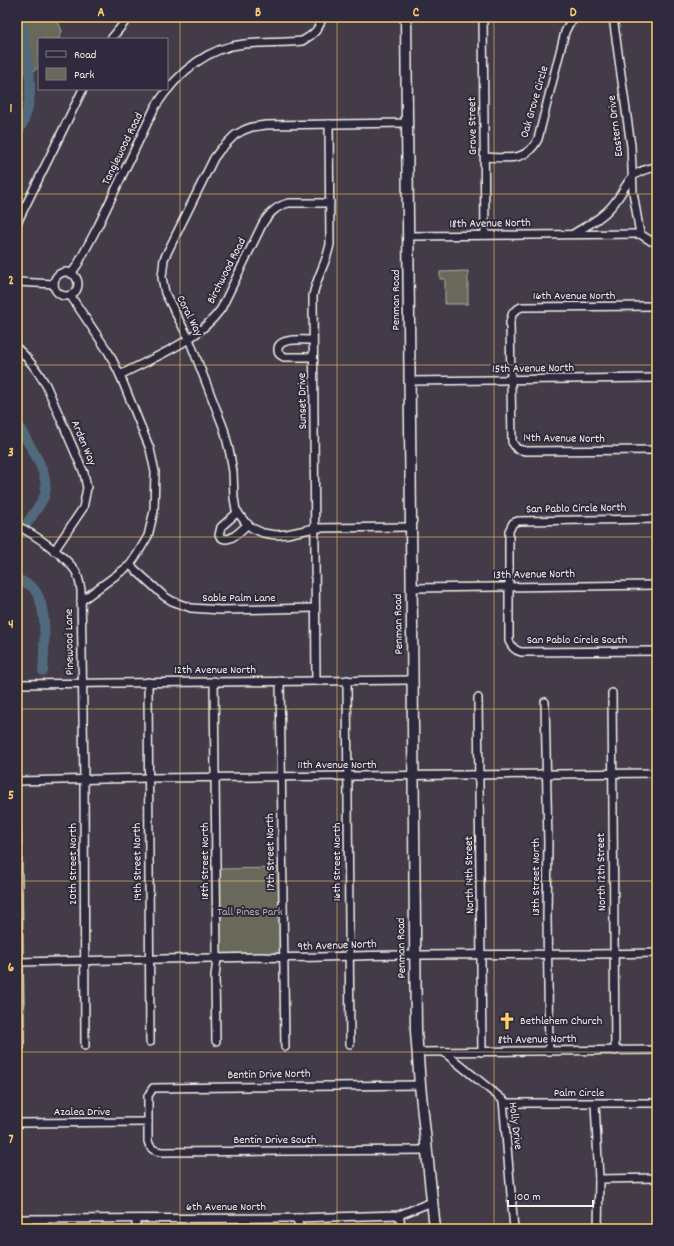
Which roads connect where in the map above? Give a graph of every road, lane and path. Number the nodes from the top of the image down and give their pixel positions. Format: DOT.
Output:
graph roads {
  1 [pos="129,17"];
  2 [pos="322,17"];
  3 [pos="406,17"];
  4 [pos="483,17"];
  5 [pos="576,17"];
  6 [pos="613,17"];
  7 [pos="111,38"];
  8 [pos="168,89"];
  9 [pos="83,90"];
  10 [pos="167,90"];
  11 [pos="407,123"];
  12 [pos="329,124"];
  13 [pos="485,157"];
  14 [pos="657,166"];
  15 [pos="632,176"];
  16 [pos="330,203"];
  17 [pos="17,223"];
  18 [pos="572,234"];
  19 [pos="640,234"];
  20 [pos="485,235"];
  21 [pos="408,236"];
  22 [pos="651,241"];
  23 [pos="70,274"];
  24 [pos="17,282"];
  25 [pos="54,284"];
  26 [pos="70,295"];
  27 [pos="657,306"];
  28 [pos="189,339"];
  29 [pos="313,340"];
  30 [pos="17,348"];
  31 [pos="313,357"];
  32 [pos="120,374"];
  33 [pos="657,378"];
  34 [pos="511,380"];
  35 [pos="409,381"];
  36 [pos="657,450"];
  37 [pos="238,512"];
  38 [pos="657,519"];
  39 [pos="248,524"];
  40 [pos="17,526"];
  41 [pos="411,527"];
  42 [pos="315,528"];
  43 [pos="54,551"];
  44 [pos="130,565"];
  45 [pos="657,584"];
  46 [pos="509,586"];
  47 [pos="412,588"];
  48 [pos="81,601"];
  49 [pos="315,608"];
  50 [pos="657,651"];
  51 [pos="316,680"];
  52 [pos="347,680"];
  53 [pos="412,680"];
  54 [pos="214,681"];
  55 [pos="280,681"];
  56 [pos="82,682"];
  57 [pos="148,682"];
  58 [pos="17,684"];
  59 [pos="612,693"];
  60 [pos="478,698"];
  61 [pos="545,702"];
  62 [pos="611,773"];
  63 [pos="657,773"];
  64 [pos="413,775"];
  65 [pos="480,775"];
  66 [pos="546,775"];
  67 [pos="281,776"];
  68 [pos="347,776"];
  69 [pos="148,778"];
  70 [pos="215,778"];
  71 [pos="84,779"];
  72 [pos="17,781"];
  73 [pos="17,831"];
  74 [pos="657,953"];
  75 [pos="548,954"];
  76 [pos="614,954"];
  77 [pos="415,955"];
  78 [pos="482,955"];
  79 [pos="349,956"];
  80 [pos="217,958"];
  81 [pos="283,958"];
  82 [pos="150,959"];
  83 [pos="84,961"];
  84 [pos="18,962"];
  85 [pos="216,1041"];
  86 [pos="150,1042"];
  87 [pos="350,1044"];
  88 [pos="85,1046"];
  89 [pos="20,1047"];
  90 [pos="285,1047"];
  91 [pos="615,1050"];
  92 [pos="657,1050"];
  93 [pos="549,1051"];
  94 [pos="418,1052"];
  95 [pos="444,1052"];
  96 [pos="482,1052"];
  97 [pos="420,1085"];
  98 [pos="503,1100"];
  99 [pos="657,1103"];
  100 [pos="595,1104"];
  101 [pos="148,1122"];
  102 [pos="17,1124"];
  103 [pos="427,1150"];
  104 [pos="599,1178"];
  105 [pos="657,1178"];
  106 [pos="432,1202"];
  107 [pos="399,1215"];
  108 [pos="296,1218"];
  109 [pos="17,1219"];
  110 [pos="136,1219"];
  111 [pos="136,1229"];
  112 [pos="301,1229"];
  113 [pos="402,1229"];
  114 [pos="435,1229"];
  115 [pos="514,1229"];
  116 [pos="598,1229"];
  1 -- 7 [label="street"];
  2 -- 8 [label="street, Tanglewood Road"];
  3 -- 11 [label="street, Penman Road"];
  4 -- 13 [label="street, Grove Street"];
  5 -- 13 [label="street, Oak Grove Circle"];
  6 -- 15 [label="street, Eastern Drive"];
  9 -- 17 [label="street"];
  10 -- 23 [label="street, Tanglewood Road"];
  11 -- 12 [label="street, Coral Way"];
  11 -- 21 [label="street, Penman Road"];
  12 -- 16 [label="street, Sunset Drive"];
  12 -- 28 [label="street, Coral Way"];
  13 -- 20 [label="street, Grove Street"];
  14 -- 15 [label="street, 18th Avenue North"];
  15 -- 18 [label="street, 18th Avenue North"];
  15 -- 19 [label="street, Eastern Drive"];
  16 -- 28 [label="street, Birchwood Road"];
  16 -- 29 [label="street, Sunset Drive"];
  18 -- 19 [label="street, 18th Avenue North"];
  18 -- 20 [label="street, 18th Avenue North"];
  19 -- 22 [label="street"];
  20 -- 21 [label="street, 18th Avenue North"];
  21 -- 35 [label="street, Penman Road"];
  23 -- 25 [label="street"];
  23 -- 26 [label="street"];
  24 -- 25 [label="street"];
  25 -- 26 [label="street"];
  26 -- 32 [label="street"];
  27 -- 34 [label="street, 16th Avenue North"];
  28 -- 32 [label="street, Birchwood Road"];
  28 -- 37 [label="street, Coral Way"];
  29 -- 31 [label="street, Sunset Drive"];
  29 -- 31 [label="street"];
  30 -- 43 [label="street, Arden Way"];
  31 -- 42 [label="street, Sunset Drive"];
  32 -- 44 [label="street"];
  33 -- 34 [label="street, 15th Avenue North"];
  34 -- 35 [label="street, 15th Avenue North"];
  34 -- 36 [label="street, 14th Avenue North"];
  35 -- 41 [label="street, Penman Road"];
  37 -- 39 [label="street, Coral Way"];
  37 -- 39 [label="street"];
  38 -- 46 [label="street, San Pablo Circle North"];
  39 -- 42 [label="street, Coral Way"];
  40 -- 43 [label="street, Pinewood Lane"];
  41 -- 42 [label="street, Coral Way"];
  41 -- 47 [label="street, Penman Road"];
  42 -- 49 [label="street, Sunset Drive"];
  43 -- 48 [label="street, Pinewood Lane"];
  44 -- 48 [label="street"];
  44 -- 49 [label="street, Sable Palm Lane"];
  45 -- 46 [label="street, 13th Avenue North"];
  46 -- 47 [label="street, 13th Avenue North"];
  46 -- 50 [label="street, San Pablo Circle South"];
  47 -- 53 [label="street, Penman Road"];
  48 -- 56 [label="street, Pinewood Lane"];
  49 -- 51 [label="street, Sunset Drive"];
  51 -- 52 [label="street, 12th Avenue North"];
  51 -- 55 [label="street, 12th Avenue North"];
  52 -- 53 [label="street, 12th Avenue North"];
  52 -- 68 [label="street, 16th Street North"];
  53 -- 64 [label="street, Penman Road"];
  54 -- 55 [label="street, 12th Avenue North"];
  54 -- 57 [label="street, 12th Avenue North"];
  54 -- 70 [label="street, 18th Street North"];
  55 -- 67 [label="street, 17th Street North"];
  56 -- 57 [label="street, 12th Avenue North"];
  56 -- 58 [label="street, 12th Avenue North"];
  56 -- 71 [label="street, 20th Street North"];
  57 -- 69 [label="street, 19th Street North"];
  59 -- 62 [label="street, North 12th Street"];
  60 -- 65 [label="street, North 14th Street"];
  61 -- 66 [label="street, 13th Street North"];
  62 -- 63 [label="street, 11th Avenue North"];
  62 -- 66 [label="street, 11th Avenue North"];
  62 -- 76 [label="street, North 12th Street"];
  64 -- 65 [label="street, 11th Avenue North"];
  64 -- 68 [label="street, 11th Avenue North"];
  64 -- 77 [label="street, Penman Road"];
  65 -- 66 [label="street, 11th Avenue North"];
  65 -- 78 [label="street, North 14th Street"];
  66 -- 75 [label="street, 13th Street North"];
  67 -- 68 [label="street, 11th Avenue North"];
  67 -- 70 [label="street, 11th Avenue North"];
  67 -- 81 [label="street, 17th Street North"];
  68 -- 79 [label="street, 16th Street North"];
  69 -- 70 [label="street, 11th Avenue North"];
  69 -- 71 [label="street, 11th Avenue North"];
  69 -- 82 [label="street, 19th Street North"];
  70 -- 80 [label="street, 18th Street North"];
  71 -- 72 [label="street, 11th Avenue North"];
  71 -- 83 [label="street, 20th Street North"];
  73 -- 84 [label="street"];
  74 -- 76 [label="street, 9th Avenue North"];
  75 -- 76 [label="street, 9th Avenue North"];
  75 -- 78 [label="street, 9th Avenue North"];
  75 -- 93 [label="street, 13th Street North"];
  76 -- 91 [label="street, North 12th Street"];
  77 -- 78 [label="street, 9th Avenue North"];
  77 -- 79 [label="street, 9th Avenue North"];
  77 -- 94 [label="street, Penman Road"];
  78 -- 96 [label="street, North 14th Street"];
  79 -- 81 [label="street, 9th Avenue North"];
  79 -- 87 [label="street, 16th Street North"];
  80 -- 81 [label="street, 9th Avenue North"];
  80 -- 82 [label="street, 9th Avenue North"];
  80 -- 85 [label="street, 18th Street North"];
  81 -- 90 [label="street, 17th Street North"];
  82 -- 83 [label="street, 9th Avenue North"];
  82 -- 86 [label="street, 19th Street North"];
  83 -- 84 [label="street, 9th Avenue North"];
  83 -- 88 [label="street, 20th Street North"];
  84 -- 89 [label="street"];
  91 -- 92 [label="street, 8th Avenue North"];
  91 -- 93 [label="street, 8th Avenue North"];
  93 -- 96 [label="street, 8th Avenue North"];
  94 -- 95 [label="street, 8th Avenue North"];
  94 -- 97 [label="street, Penman Road"];
  95 -- 96 [label="street, 8th Avenue North"];
  95 -- 98 [label="street, Holly Drive"];
  97 -- 101 [label="street, Bentin Drive North"];
  97 -- 103 [label="street, Penman Road"];
  98 -- 100 [label="street, Palm Circle"];
  98 -- 115 [label="street, Holly Drive"];
  99 -- 100 [label="street, Palm Circle"];
  100 -- 104 [label="street"];
  101 -- 102 [label="street, Azalea Drive"];
  101 -- 103 [label="street, Bentin Drive South"];
  103 -- 106 [label="street, Penman Road"];
  104 -- 105 [label="street"];
  104 -- 116 [label="street"];
  106 -- 107 [label="street, 6th Avenue North"];
  106 -- 114 [label="street, Penman Road"];
  107 -- 108 [label="street, 6th Avenue North"];
  107 -- 113 [label="street"];
  108 -- 110 [label="street, 6th Avenue North"];
  108 -- 112 [label="street"];
  109 -- 110 [label="street, 6th Avenue North"];
  110 -- 111 [label="street"];
}
